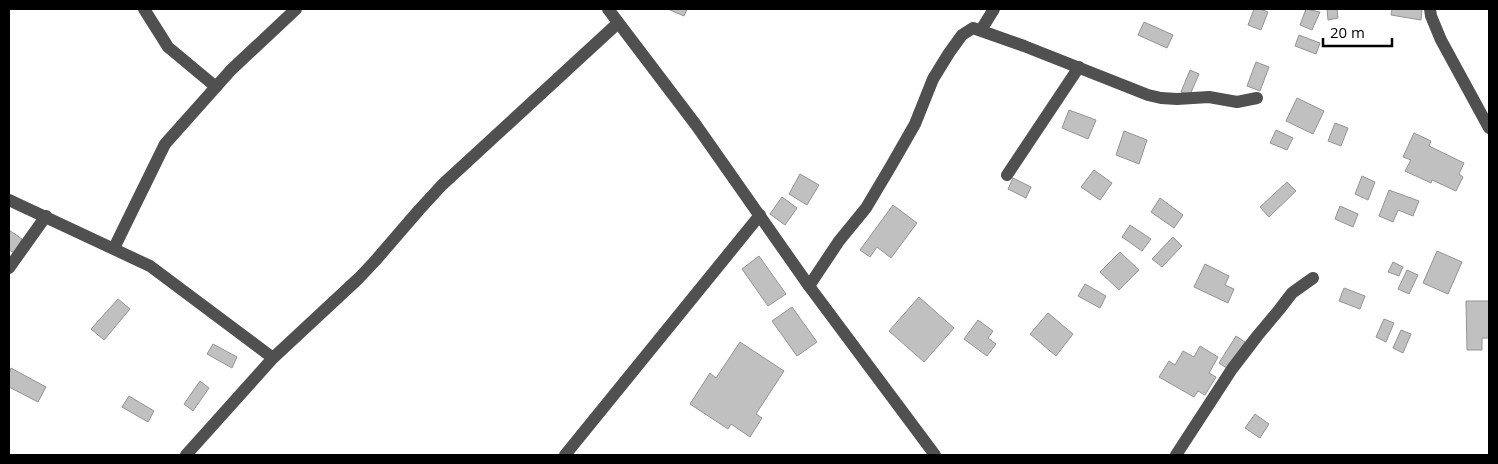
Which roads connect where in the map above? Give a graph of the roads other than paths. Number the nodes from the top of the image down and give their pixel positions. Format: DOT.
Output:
graph roads {
  1 [pos="144,9"];
  2 [pos="296,9"];
  3 [pos="608,9"];
  4 [pos="994,9"];
  5 [pos="1430,9"];
  6 [pos="618,23"];
  7 [pos="981,30"];
  8 [pos="1079,67"];
  9 [pos="216,87"];
  10 [pos="1257,98"];
  11 [pos="1489,128"];
  12 [pos="1007,175"];
  13 [pos="9,200"];
  14 [pos="760,214"];
  15 [pos="46,216"];
  16 [pos="114,248"];
  17 [pos="9,268"];
  18 [pos="1312,278"];
  19 [pos="809,286"];
  20 [pos="273,358"];
  21 [pos="186,455"];
  22 [pos="565,455"];
  23 [pos="935,455"];
  24 [pos="1176,455"];
  1 -- 9 [label="street"];
  2 -- 9 [label="street"];
  3 -- 6 [label="street"];
  4 -- 7 [label="street"];
  5 -- 11 [label="street"];
  6 -- 14 [label="street"];
  6 -- 20 [label="street"];
  7 -- 8 [label="street"];
  7 -- 19 [label="street"];
  8 -- 10 [label="street"];
  8 -- 12 [label="street"];
  9 -- 16 [label="street"];
  13 -- 15 [label="street"];
  14 -- 19 [label="street"];
  14 -- 22 [label="street"];
  15 -- 16 [label="street"];
  15 -- 17 [label="street"];
  16 -- 20 [label="street"];
  18 -- 24 [label="street"];
  19 -- 23 [label="street"];
  20 -- 21 [label="street"];
}
